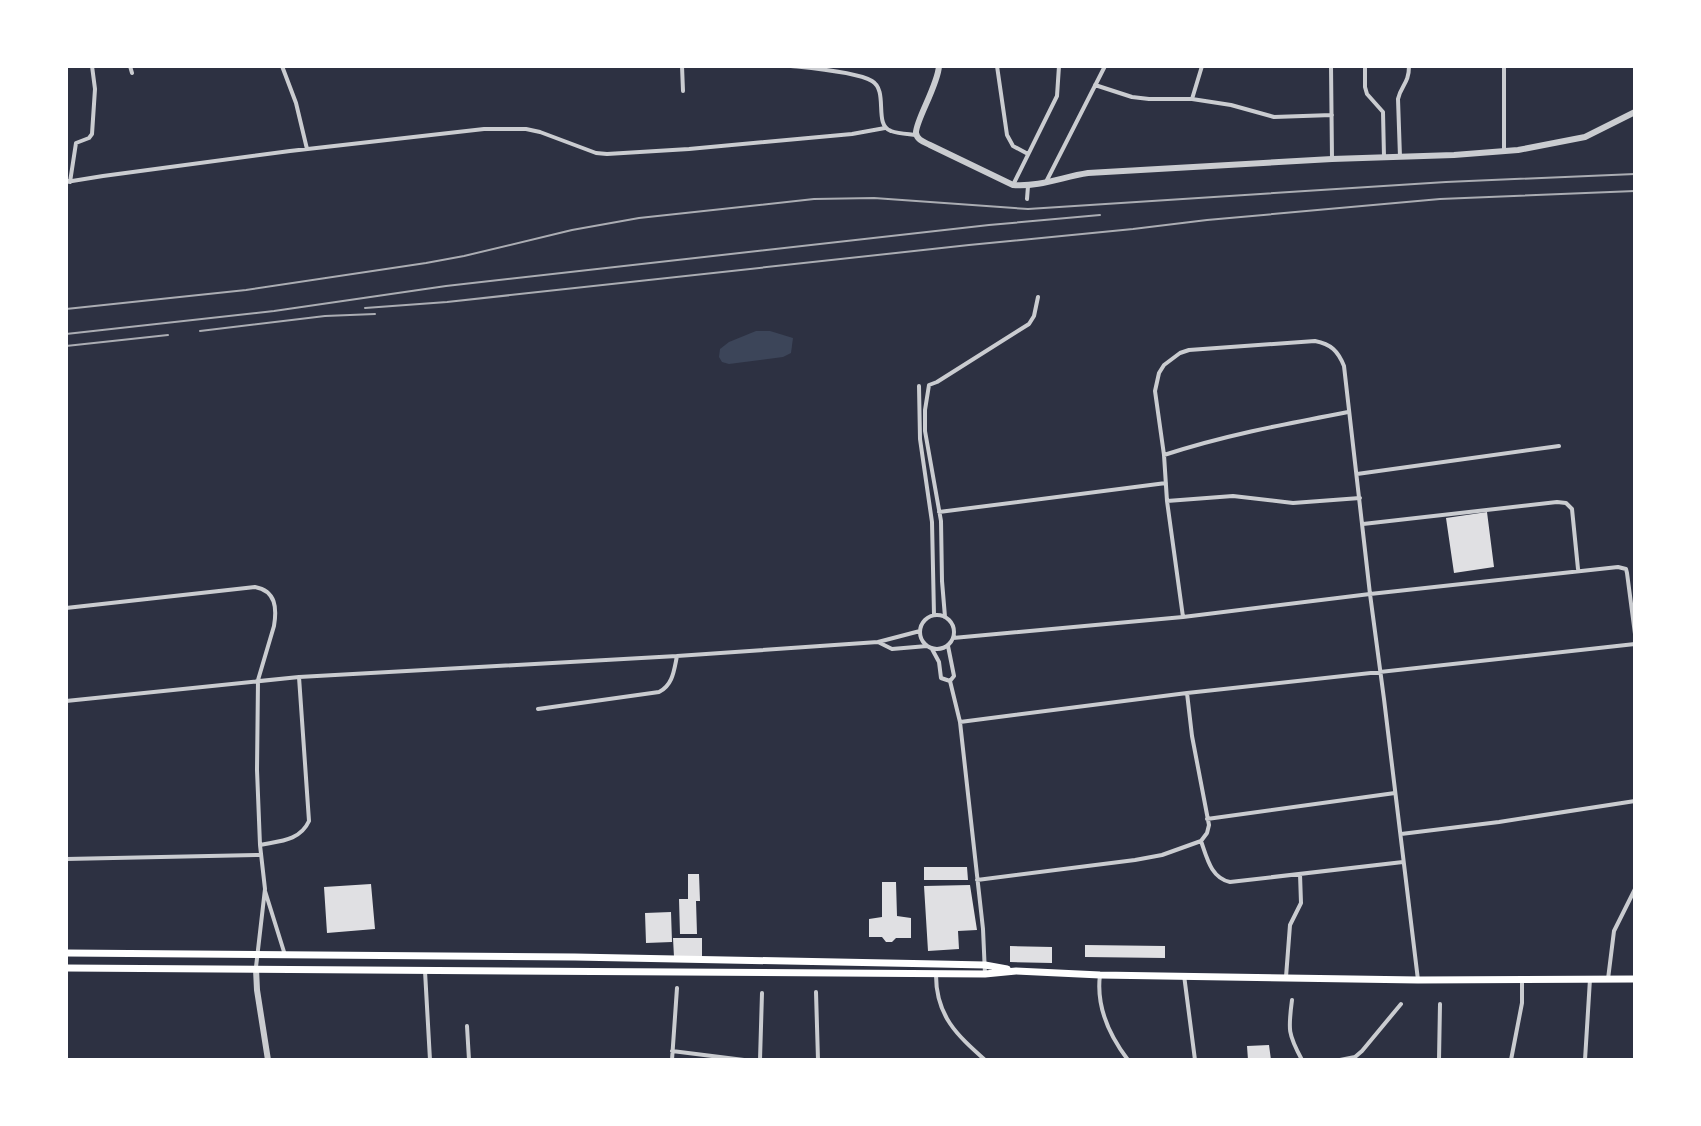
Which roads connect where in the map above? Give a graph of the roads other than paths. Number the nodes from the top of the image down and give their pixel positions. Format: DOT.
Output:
graph roads {
  1 [pos="92,66"];
  2 [pos="130,66"];
  3 [pos="282,66"];
  4 [pos="682,66"];
  5 [pos="791,66"];
  6 [pos="939,66"];
  7 [pos="997,66"];
  8 [pos="1059,66"];
  9 [pos="1105,66"];
  10 [pos="1202,66"];
  11 [pos="1331,66"];
  12 [pos="1365,66"];
  13 [pos="1409,66"];
  14 [pos="1504,66"];
  15 [pos="834,69"];
  16 [pos="132,73"];
  17 [pos="1095,85"];
  18 [pos="683,91"];
  19 [pos="1192,99"];
  20 [pos="1635,112"];
  21 [pos="1332,115"];
  22 [pos="885,128"];
  23 [pos="916,135"];
  24 [pos="307,149"];
  25 [pos="1504,152"];
  26 [pos="1028,154"];
  27 [pos="1400,157"];
  28 [pos="1384,158"];
  29 [pos="1332,159"];
  30 [pos="67,181"];
  31 [pos="1045,184"];
  32 [pos="1013,185"];
  33 [pos="1028,186"];
  34 [pos="1027,199"];
  35 [pos="1038,297"];
  36 [pos="919,386"];
  37 [pos="1349,412"];
  38 [pos="1559,446"];
  39 [pos="1164,455"];
  40 [pos="1357,474"];
  41 [pos="1166,483"];
  42 [pos="1360,498"];
  43 [pos="1167,501"];
  44 [pos="939,512"];
  45 [pos="1363,524"];
  46 [pos="1579,570"];
  47 [pos="1370,594"];
  48 [pos="66,608"];
  49 [pos="934,615"];
  50 [pos="945,617"];
  51 [pos="1183,617"];
  52 [pos="920,631"];
  53 [pos="1635,634"];
  54 [pos="953,638"];
  55 [pos="878,642"];
  56 [pos="1635,644"];
  57 [pos="948,646"];
  58 [pos="929,647"];
  59 [pos="677,656"];
  60 [pos="1380,672"];
  61 [pos="299,677"];
  62 [pos="258,680"];
  63 [pos="950,681"];
  64 [pos="1187,693"];
  65 [pos="66,701"];
  66 [pos="538,709"];
  67 [pos="960,722"];
  68 [pos="1396,793"];
  69 [pos="1635,801"];
  70 [pos="1207,819"];
  71 [pos="1401,834"];
  72 [pos="1201,841"];
  73 [pos="260,845"];
  74 [pos="260,855"];
  75 [pos="66,859"];
  76 [pos="1403,862"];
  77 [pos="1300,873"];
  78 [pos="977,880"];
  79 [pos="265,889"];
  80 [pos="1635,889"];
  81 [pos="66,953"];
  82 [pos="258,955"];
  83 [pos="285,955"];
  84 [pos="66,968"];
  85 [pos="256,969"];
  86 [pos="425,969"];
  87 [pos="985,970"];
  88 [pos="935,973"];
  89 [pos="1100,975"];
  90 [pos="1184,975"];
  91 [pos="1286,977"];
  92 [pos="1522,979"];
  93 [pos="1590,979"];
  94 [pos="1608,979"];
  95 [pos="1635,979"];
  96 [pos="1418,980"];
  97 [pos="677,988"];
  98 [pos="816,992"];
  99 [pos="762,993"];
  100 [pos="1292,1000"];
  101 [pos="1401,1004"];
  102 [pos="1440,1004"];
  103 [pos="467,1026"];
  104 [pos="672,1051"];
  105 [pos="268,1060"];
  106 [pos="430,1060"];
  107 [pos="469,1060"];
  108 [pos="672,1060"];
  109 [pos="744,1060"];
  110 [pos="760,1060"];
  111 [pos="818,1060"];
  112 [pos="985,1060"];
  113 [pos="1128,1060"];
  114 [pos="1195,1060"];
  115 [pos="1302,1060"];
  116 [pos="1340,1060"];
  117 [pos="1439,1060"];
  118 [pos="1511,1060"];
  119 [pos="1585,1060"];
  1 -- 30 [label="street"];
  2 -- 16 [label="street"];
  3 -- 24 [label="street"];
  4 -- 18 [label="street"];
  5 -- 15 [label="street"];
  6 -- 23 [label="street"];
  7 -- 26 [label="street"];
  8 -- 26 [label="street"];
  9 -- 17 [label="street"];
  10 -- 19 [label="street"];
  11 -- 21 [label="street"];
  12 -- 28 [label="street"];
  13 -- 27 [label="street"];
  14 -- 25 [label="street"];
  15 -- 22 [label="street"];
  17 -- 19 [label="street"];
  17 -- 31 [label="street"];
  19 -- 21 [label="street"];
  20 -- 25 [label="street"];
  21 -- 29 [label="street"];
  22 -- 23 [label="street"];
  22 -- 24 [label="street"];
  23 -- 32 [label="street"];
  24 -- 30 [label="street"];
  25 -- 27 [label="street"];
  26 -- 32 [label="street"];
  27 -- 28 [label="street"];
  28 -- 29 [label="street"];
  29 -- 31 [label="street"];
  31 -- 33 [label="street"];
  32 -- 33 [label="street"];
  33 -- 34 [label="street"];
  35 -- 44 [label="street"];
  36 -- 49 [label="street"];
  37 -- 39 [label="street"];
  37 -- 39 [label="street"];
  37 -- 40 [label="street"];
  38 -- 40 [label="street"];
  39 -- 41 [label="street"];
  40 -- 42 [label="street"];
  41 -- 43 [label="street"];
  41 -- 44 [label="street"];
  42 -- 43 [label="street"];
  42 -- 45 [label="street"];
  43 -- 51 [label="street"];
  44 -- 50 [label="street"];
  45 -- 46 [label="street"];
  45 -- 47 [label="street"];
  46 -- 47 [label="street"];
  46 -- 53 [label="street"];
  47 -- 51 [label="street"];
  47 -- 60 [label="street"];
  48 -- 62 [label="street"];
  49 -- 50 [label="street"];
  49 -- 52 [label="street"];
  50 -- 54 [label="street"];
  51 -- 54 [label="street"];
  52 -- 55 [label="street"];
  52 -- 58 [label="street"];
  54 -- 57 [label="street"];
  55 -- 58 [label="street"];
  55 -- 59 [label="street"];
  56 -- 60 [label="street"];
  57 -- 58 [label="street"];
  57 -- 63 [label="street"];
  58 -- 63 [label="street"];
  59 -- 61 [label="street"];
  59 -- 66 [label="street"];
  60 -- 64 [label="street"];
  60 -- 68 [label="street"];
  61 -- 62 [label="street"];
  61 -- 73 [label="street"];
  62 -- 65 [label="street"];
  62 -- 73 [label="street"];
  63 -- 67 [label="street"];
  64 -- 67 [label="street"];
  64 -- 70 [label="street"];
  67 -- 78 [label="street"];
  68 -- 70 [label="street"];
  68 -- 71 [label="street"];
  69 -- 71 [label="street"];
  70 -- 72 [label="street"];
  71 -- 76 [label="street"];
  72 -- 77 [label="street"];
  72 -- 78 [label="street"];
  73 -- 74 [label="street"];
  74 -- 75 [label="street"];
  74 -- 79 [label="street"];
  76 -- 77 [label="street"];
  76 -- 96 [label="street"];
  77 -- 91 [label="street"];
  78 -- 87 [label="street"];
  79 -- 82 [label="street"];
  79 -- 83 [label="street"];
  80 -- 94 [label="street"];
  81 -- 82 [label="main road"];
  82 -- 83 [label="main road"];
  82 -- 85 [label="street"];
  83 -- 87 [label="main road"];
  84 -- 85 [label="main road"];
  85 -- 86 [label="main road"];
  85 -- 105 [label="street"];
  86 -- 88 [label="main road"];
  86 -- 106 [label="street"];
  87 -- 88 [label="main road"];
  87 -- 89 [label="main road"];
  88 -- 112 [label="street"];
  89 -- 90 [label="main road"];
  89 -- 113 [label="street"];
  90 -- 91 [label="main road"];
  90 -- 114 [label="street"];
  91 -- 96 [label="main road"];
  92 -- 93 [label="main road"];
  92 -- 96 [label="main road"];
  92 -- 118 [label="street"];
  93 -- 94 [label="main road"];
  93 -- 119 [label="street"];
  94 -- 95 [label="main road"];
  97 -- 104 [label="street"];
  98 -- 111 [label="street"];
  99 -- 110 [label="street"];
  100 -- 115 [label="street"];
  101 -- 116 [label="street"];
  102 -- 117 [label="street"];
  103 -- 107 [label="street"];
  104 -- 108 [label="street"];
  104 -- 109 [label="street"];
}
